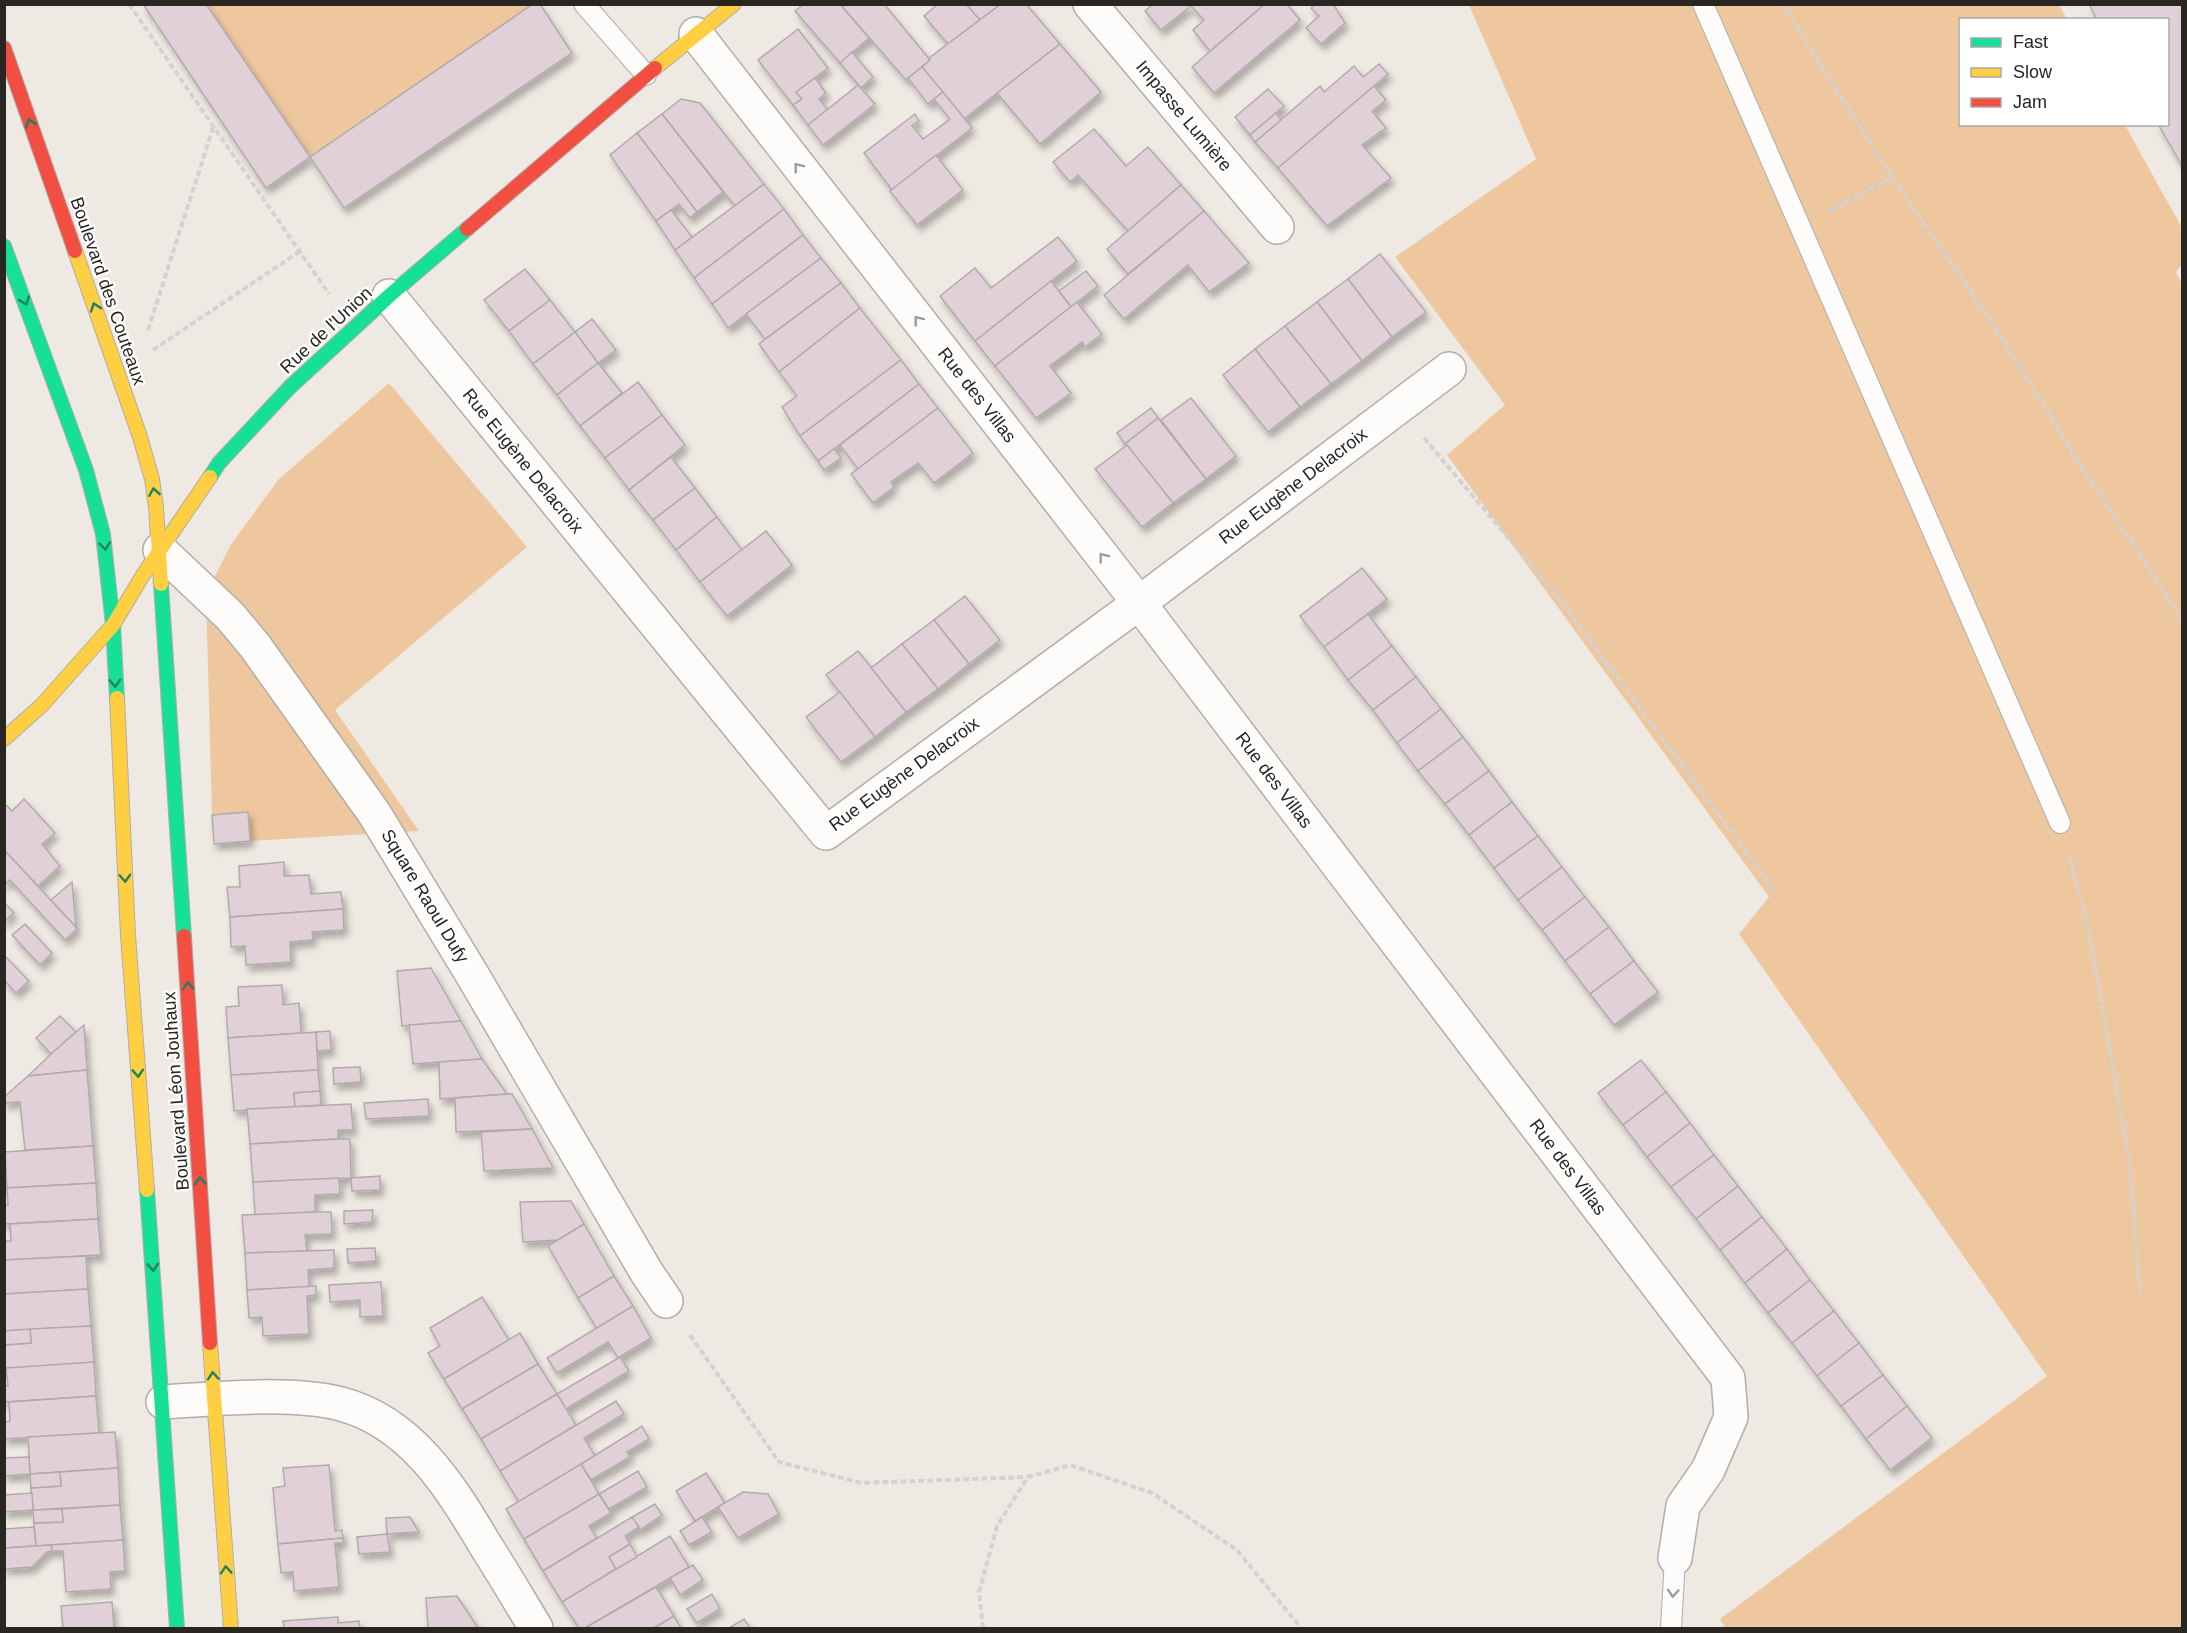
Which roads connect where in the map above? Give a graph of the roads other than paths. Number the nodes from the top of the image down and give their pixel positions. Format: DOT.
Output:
graph roads {
  1 [pos="584,4"];
  2 [pos="734,4"];
  3 [pos="1090,4"];
  4 [pos="1703,4"];
  5 [pos="696,34"];
  6 [pos="4,48"];
  7 [pos="646,75"];
  8 [pos="1277,226"];
  9 [pos="4,246"];
  10 [pos="389,296"];
  11 [pos="1449,369"];
  12 [pos="160,550"];
  13 [pos="1139,603"];
  14 [pos="112,625"];
  15 [pos="4,739"];
  16 [pos="2060,823"];
  17 [pos="666,1301"];
  18 [pos="214,1399"];
  19 [pos="163,1402"];
  20 [pos="1675,1558"];
  21 [pos="177,1629"];
  22 [pos="231,1629"];
  23 [pos="536,1629"];
  24 [pos="1671,1629"];
  1 -- 7 [label="lane"];
  2 -- 5 [label="main road, Rue de l'Union"];
  3 -- 8 [label="street, Impasse Lumière"];
  4 -- 16 [label="lane"];
  5 -- 7 [label="main road, Rue de l'Union"];
  13 -- 5 [label="street, Rue des Villas, one-way"];
  12 -- 6 [label="main road, Boulevard des Couteaux, one-way"];
  7 -- 10 [label="main road, Rue de l'Union"];
  9 -- 14 [label="main road, one-way"];
  10 -- 12 [label="main road, Rue de l'Union"];
  10 -- 13 [label="street, Rue Eugène Delacroix"];
  11 -- 13 [label="street, Rue Eugène Delacroix"];
  12 -- 14 [label="main road, Rue de l'Union"];
  12 -- 17 [label="street, Square Raoul Dufy"];
  18 -- 12 [label="main road, Boulevard Léon Jouhaux, one-way"];
  13 -- 20 [label="street, Rue des Villas"];
  14 -- 15 [label="main road, Rue de l'Union"];
  14 -- 19 [label="main road, Boulevard Léon Jouhaux, one-way"];
  18 -- 19 [label="street"];
  22 -- 18 [label="main road, Boulevard Léon Jouhaux, one-way"];
  18 -- 23 [label="street"];
  19 -- 21 [label="main road, Boulevard Léon Jouhaux"];
  20 -- 24 [label="lane, one-way"];
}
